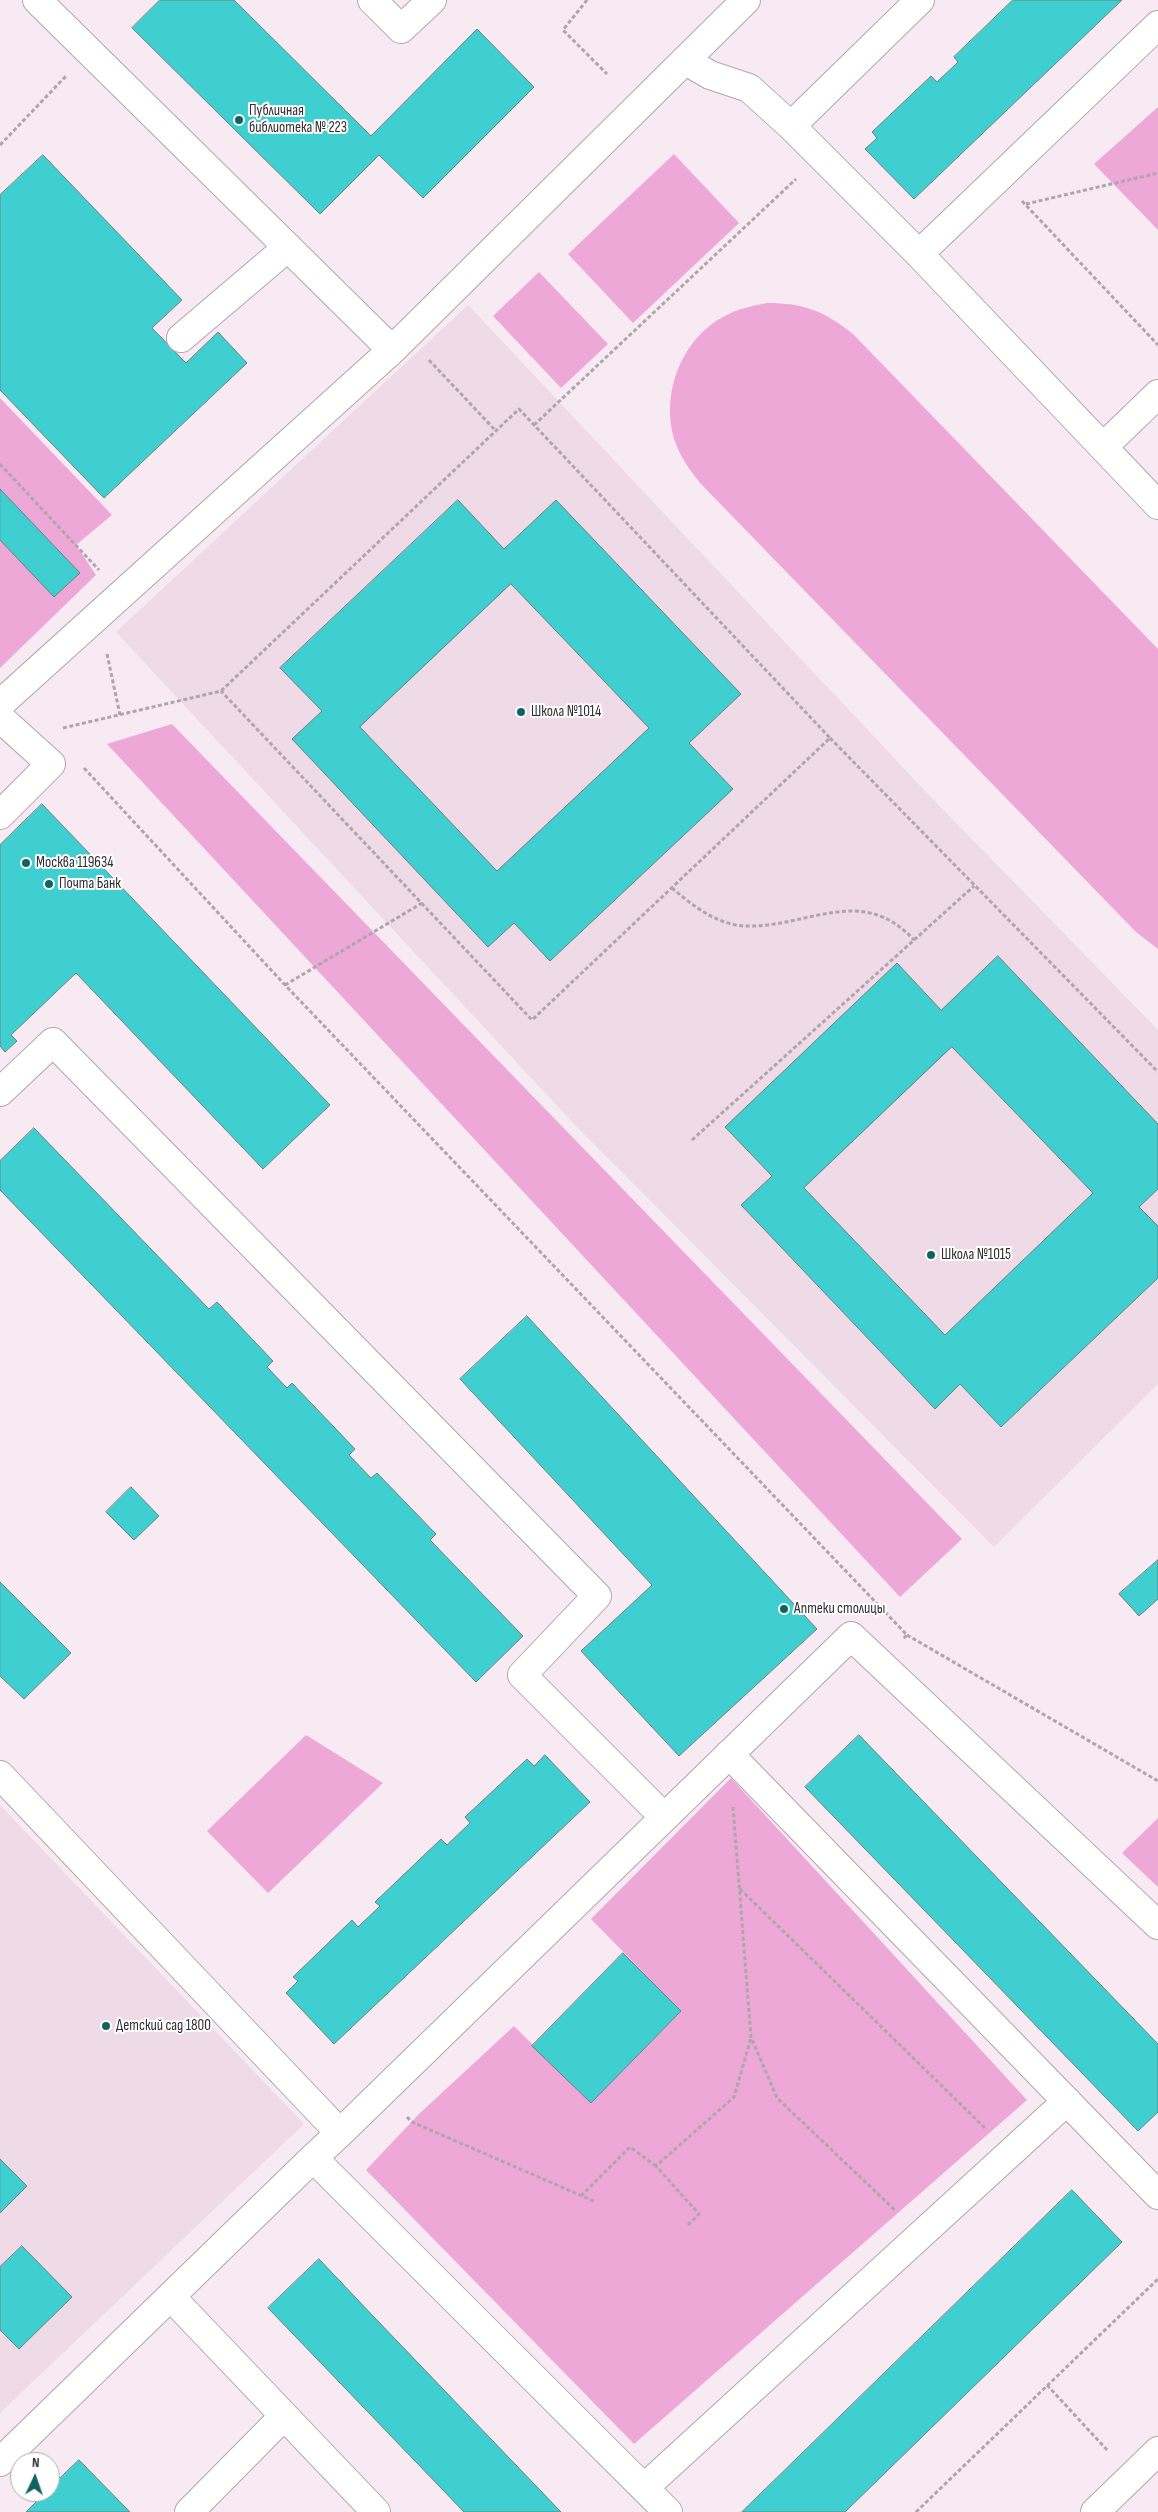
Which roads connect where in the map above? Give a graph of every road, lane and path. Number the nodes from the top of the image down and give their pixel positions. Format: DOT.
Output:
graph roads {
  1 [pos="37,0"];
  2 [pos="372,0"];
  3 [pos="432,0"];
  4 [pos="587,0"];
  5 [pos="746,0"];
  6 [pos="920,0"];
  7 [pos="1158,24"];
  8 [pos="90,51"];
  9 [pos="686,61"];
  10 [pos="607,74"];
  11 [pos="791,126"];
  12 [pos="0,145"];
  13 [pos="821,156"];
  14 [pos="1158,173"];
  15 [pos="1000,177"];
  16 [pos="1025,204"];
  17 [pos="288,247"];
  18 [pos="919,254"];
  19 [pos="181,338"];
  20 [pos="399,343"];
  21 [pos="1158,345"];
  22 [pos="1158,394"];
  23 [pos="534,425"];
  24 [pos="496,431"];
  25 [pos="1103,447"];
  26 [pos="0,464"];
  27 [pos="1158,505"];
  28 [pos="122,594"];
  29 [pos="98,616"];
  30 [pos="221,691"];
  31 [pos="0,704"];
  32 [pos="120,715"];
  33 [pos="0,718"];
  34 [pos="830,738"];
  35 [pos="33,747"];
  36 [pos="77,760"];
  37 [pos="0,814"];
  38 [pos="974,886"];
  39 [pos="672,888"];
  40 [pos="422,903"];
  41 [pos="914,940"];
  42 [pos="286,985"];
  43 [pos="1158,1072"];
  44 [pos="0,1092"];
  45 [pos="692,1140"];
  46 [pos="907,1634"];
  47 [pos="880,1664"];
  48 [pos="729,1754"];
  49 [pos="0,1775"];
  50 [pos="1158,1781"];
  51 [pos="733,1805"];
  52 [pos="664,1817"];
  53 [pos="739,1888"];
  54 [pos="1158,1925"];
  55 [pos="751,2038"];
  56 [pos="382,2092"];
  57 [pos="1067,2101"];
  58 [pos="340,2133"];
  59 [pos="1010,2153"];
  60 [pos="313,2158"];
  61 [pos="656,2166"];
  62 [pos="1158,2195"];
  63 [pos="580,2196"];
  64 [pos="596,2202"];
  65 [pos="688,2224"];
  66 [pos="921,2235"];
  67 [pos="1158,2279"];
  68 [pos="171,2297"];
  69 [pos="1047,2385"];
  70 [pos="284,2416"];
  71 [pos="1158,2451"];
  72 [pos="0,2462"];
  73 [pos="1132,2476"];
  74 [pos="644,2488"];
  75 [pos="189,2512"];
  76 [pos="376,2512"];
  77 [pos="668,2512"];
  78 [pos="916,2512"];
  79 [pos="1095,2512"];
  1 -- 8 [label="street"];
  2 -- 3 [label="street"];
  4 -- 10 [label="path"];
  5 -- 9 [label="street"];
  6 -- 11 [label="street"];
  7 -- 15 [label="street"];
  8 -- 12 [label="path"];
  8 -- 17 [label="street"];
  9 -- 11 [label="street"];
  9 -- 20 [label="street"];
  11 -- 13 [label="street"];
  13 -- 18 [label="street"];
  13 -- 23 [label="path"];
  14 -- 16 [label="path"];
  15 -- 16 [label="path"];
  15 -- 18 [label="street"];
  16 -- 21 [label="path"];
  17 -- 19 [label="street"];
  17 -- 20 [label="street"];
  18 -- 25 [label="street"];
  20 -- 24 [label="path"];
  20 -- 28 [label="street"];
  22 -- 25 [label="street"];
  23 -- 24 [label="path"];
  23 -- 34 [label="path"];
  24 -- 30 [label="path"];
  25 -- 27 [label="street"];
  26 -- 28 [label="path"];
  28 -- 29 [label="street"];
  29 -- 31 [label="street"];
  29 -- 32 [label="path"];
  30 -- 32 [label="path"];
  30 -- 40 [label="path"];
  32 -- 35 [label="path"];
  33 -- 35 [label="street"];
  34 -- 38 [label="path"];
  34 -- 39 [label="path"];
  35 -- 37 [label="street"];
  36 -- 42 [label="path"];
  38 -- 41 [label="path"];
  38 -- 43 [label="path"];
  39 -- 40 [label="path"];
  39 -- 41 [label="path"];
  40 -- 42 [label="path"];
  41 -- 45 [label="path"];
  42 -- 46 [label="path"];
  44 -- 52 [label="street"];
  46 -- 47 [label="path"];
  46 -- 50 [label="path"];
  47 -- 48 [label="street"];
  47 -- 54 [label="street"];
  48 -- 52 [label="street"];
  48 -- 57 [label="street"];
  49 -- 58 [label="street"];
  51 -- 53 [label="path"];
  52 -- 56 [label="street"];
  53 -- 55 [label="path"];
  53 -- 59 [label="path"];
  55 -- 61 [label="path"];
  55 -- 66 [label="path"];
  56 -- 58 [label="street"];
  56 -- 63 [label="path"];
  57 -- 59 [label="street"];
  57 -- 62 [label="street"];
  58 -- 60 [label="street"];
  59 -- 66 [label="street"];
  60 -- 68 [label="street"];
  60 -- 74 [label="street"];
  61 -- 63 [label="path"];
  61 -- 65 [label="path"];
  63 -- 64 [label="path"];
  66 -- 74 [label="street"];
  67 -- 69 [label="path"];
  68 -- 70 [label="street"];
  68 -- 72 [label="street"];
  69 -- 73 [label="path"];
  69 -- 78 [label="path"];
  70 -- 75 [label="street"];
  70 -- 76 [label="street"];
  71 -- 73 [label="street"];
  73 -- 79 [label="street"];
  74 -- 77 [label="street"];
}
